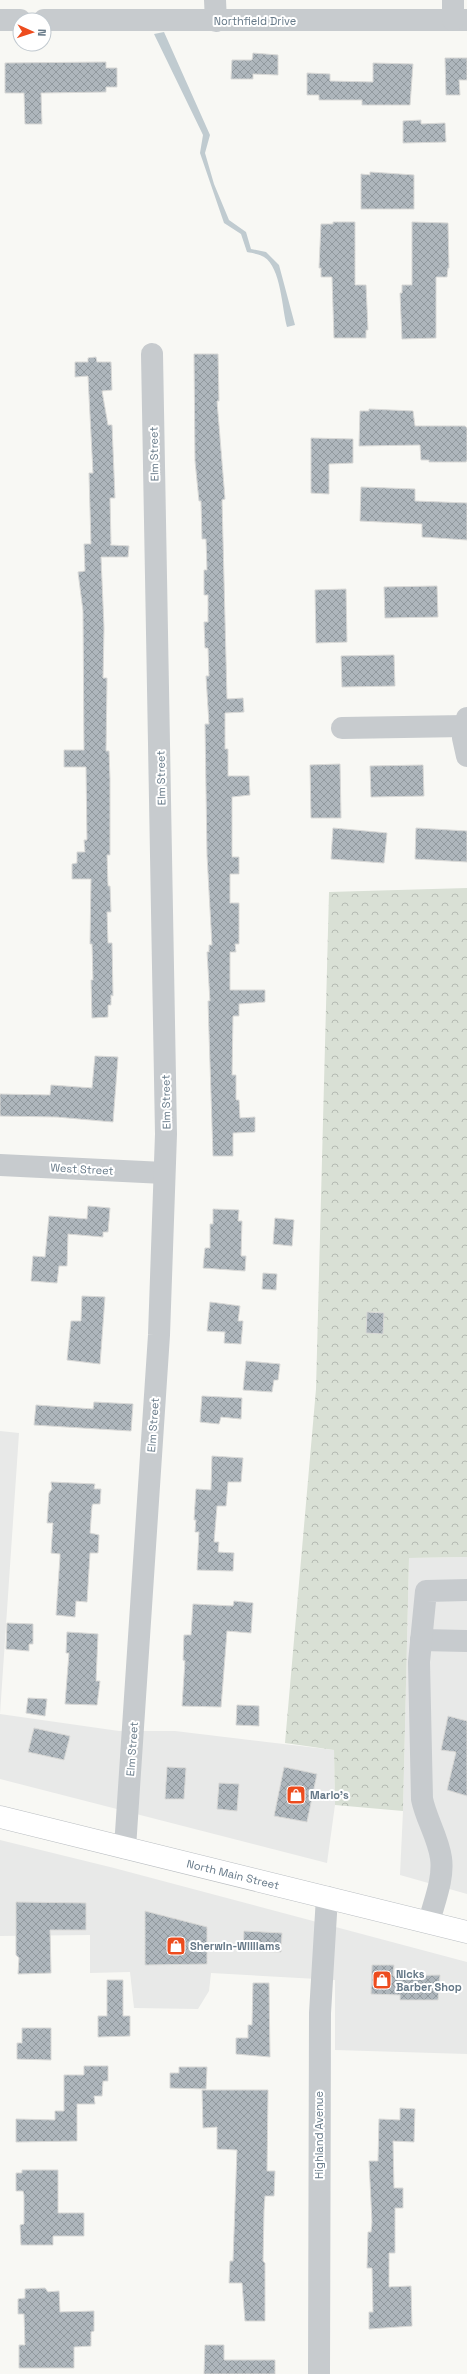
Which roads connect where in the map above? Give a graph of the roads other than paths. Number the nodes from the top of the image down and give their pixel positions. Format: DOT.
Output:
graph roads {
  1 [pos="216,10"];
  2 [pos="458,13"];
  3 [pos="0,20"];
  4 [pos="12,20"];
  5 [pos="52,20"];
  6 [pos="152,354"];
  7 [pos="466,722"];
  8 [pos="342,728"];
  9 [pos="467,756"];
  10 [pos="0,1165"];
  11 [pos="164,1173"];
  12 [pos="467,1590"];
  13 [pos="421,1640"];
  14 [pos="467,1641"];
  15 [pos="0,1817"];
  16 [pos="125,1848"];
  17 [pos="327,1897"];
  18 [pos="429,1922"];
  19 [pos="467,1932"];
  20 [pos="319,2374"];
  1 -- 2 [label="street, Northfield Drive"];
  1 -- 5 [label="street, Northfield Drive"];
  3 -- 4 [label="street"];
  6 -- 11 [label="street, Elm Street"];
  7 -- 8 [label="street"];
  7 -- 9 [label="street"];
  10 -- 11 [label="street, West Street"];
  11 -- 16 [label="street, Elm Street"];
  12 -- 13 [label="street"];
  13 -- 14 [label="street"];
  13 -- 18 [label="street"];
  15 -- 16 [label="main road, North Main Street"];
  16 -- 17 [label="main road, North Main Street"];
  17 -- 18 [label="main road, North Main Street"];
  17 -- 20 [label="street, Highland Avenue"];
  18 -- 19 [label="main road, North Main Street"];
}
